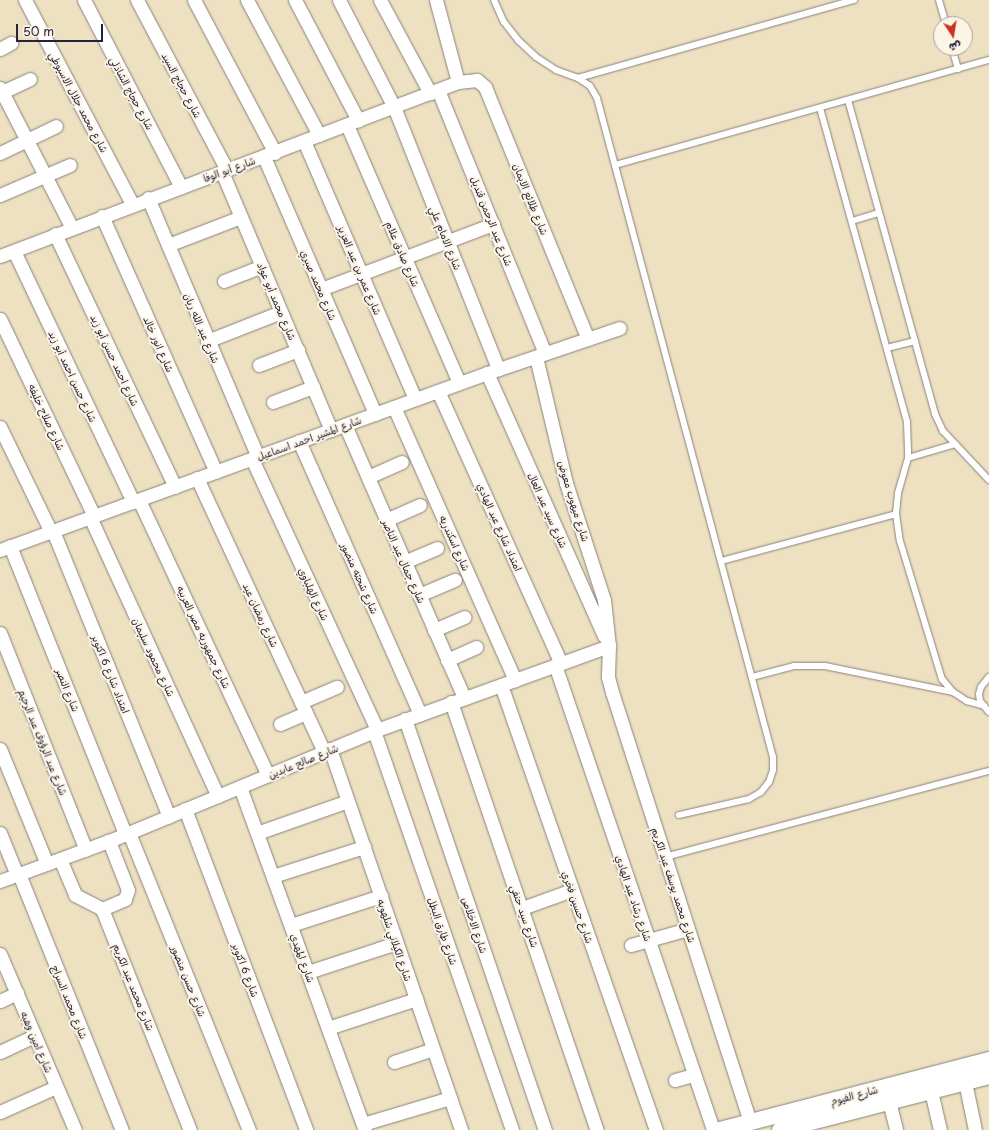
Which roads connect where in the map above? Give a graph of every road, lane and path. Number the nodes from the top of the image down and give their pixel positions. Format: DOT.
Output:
graph roads {
  1 [pos="25,0"];
  2 [pos="84,0"];
  3 [pos="137,0"];
  4 [pos="194,0"];
  5 [pos="247,0"];
  6 [pos="294,0"];
  7 [pos="339,0"];
  8 [pos="380,0"];
  9 [pos="436,0"];
  10 [pos="494,0"];
  11 [pos="854,0"];
  12 [pos="939,0"];
  13 [pos="944,16"];
  14 [pos="954,56"];
  15 [pos="989,60"];
  16 [pos="958,69"];
  17 [pos="578,78"];
  18 [pos="30,79"];
  19 [pos="458,82"];
  20 [pos="1,91"];
  21 [pos="434,91"];
  22 [pos="848,100"];
  23 [pos="394,107"];
  24 [pos="820,108"];
  25 [pos="352,122"];
  26 [pos="56,126"];
  27 [pos="319,136"];
  28 [pos="27,140"];
  29 [pos="304,141"];
  30 [pos="0,153"];
  31 [pos="269,155"];
  32 [pos="70,165"];
  33 [pos="615,165"];
  34 [pos="225,171"];
  35 [pos="45,175"];
  36 [pos="181,187"];
  37 [pos="0,195"];
  38 [pos="148,198"];
  39 [pos="132,204"];
  40 [pos="879,213"];
  41 [pos="102,216"];
  42 [pos="241,217"];
  43 [pos="852,220"];
  44 [pos="493,224"];
  45 [pos="72,228"];
  46 [pos="55,234"];
  47 [pos="446,240"];
  48 [pos="168,245"];
  49 [pos="14,250"];
  50 [pos="0,256"];
  51 [pos="404,256"];
  52 [pos="262,266"];
  53 [pos="360,272"];
  54 [pos="224,281"];
  55 [pos="321,289"];
  56 [pos="281,312"];
  57 [pos="0,319"];
  58 [pos="620,328"];
  59 [pos="588,339"];
  60 [pos="208,341"];
  61 [pos="915,341"];
  62 [pos="887,348"];
  63 [pos="298,350"];
  64 [pos="540,355"];
  65 [pos="258,365"];
  66 [pos="493,371"];
  67 [pos="459,384"];
  68 [pos="313,387"];
  69 [pos="438,391"];
  70 [pos="415,400"];
  71 [pos="273,402"];
  72 [pos="394,407"];
  73 [pos="375,414"];
  74 [pos="345,425"];
  75 [pos="0,427"];
  76 [pos="331,430"];
  77 [pos="299,441"];
  78 [pos="955,444"];
  79 [pos="255,458"];
  80 [pos="908,458"];
  81 [pos="402,462"];
  82 [pos="216,472"];
  83 [pos="368,477"];
  84 [pos="197,478"];
  85 [pos="989,480"];
  86 [pos="175,486"];
  87 [pos="136,501"];
  88 [pos="420,505"];
  89 [pos="896,514"];
  90 [pos="92,517"];
  91 [pos="386,520"];
  92 [pos="52,531"];
  93 [pos="437,548"];
  94 [pos="3,549"];
  95 [pos="721,561"];
  96 [pos="404,562"];
  97 [pos="455,580"];
  98 [pos="419,595"];
  99 [pos="464,617"];
  100 [pos="434,630"];
  101 [pos="0,634"];
  102 [pos="609,646"];
  103 [pos="476,648"];
  104 [pos="447,660"];
  105 [pos="558,664"];
  106 [pos="752,677"];
  107 [pos="989,677"];
  108 [pos="515,680"];
  109 [pos="501,685"];
  110 [pos="337,687"];
  111 [pos="953,692"];
  112 [pos="464,698"];
  113 [pos="451,702"];
  114 [pos="984,706"];
  115 [pos="304,707"];
  116 [pos="989,712"];
  117 [pos="420,714"];
  118 [pos="405,720"];
  119 [pos="280,724"];
  120 [pos="375,731"];
  121 [pos="0,749"];
  122 [pos="327,751"];
  123 [pos="989,771"];
  124 [pos="268,775"];
  125 [pos="240,787"];
  126 [pos="218,796"];
  127 [pos="348,801"];
  128 [pos="185,810"];
  129 [pos="679,815"];
  130 [pos="169,816"];
  131 [pos="0,833"];
  132 [pos="257,833"];
  133 [pos="127,834"];
  134 [pos="109,841"];
  135 [pos="364,847"];
  136 [pos="86,850"];
  137 [pos="665,857"];
  138 [pos="60,860"];
  139 [pos="47,864"];
  140 [pos="18,875"];
  141 [pos="273,876"];
  142 [pos="0,881"];
  143 [pos="572,890"];
  144 [pos="380,896"];
  145 [pos="522,908"];
  146 [pos="102,909"];
  147 [pos="291,925"];
  148 [pos="688,929"];
  149 [pos="648,940"];
  150 [pos="396,943"];
  151 [pos="631,945"];
  152 [pos="0,954"];
  153 [pos="308,972"];
  154 [pos="17,994"];
  155 [pos="416,999"];
  156 [pos="0,1001"];
  157 [pos="328,1028"];
  158 [pos="35,1036"];
  159 [pos="433,1049"];
  160 [pos="0,1052"];
  161 [pos="989,1060"];
  162 [pos="394,1062"];
  163 [pos="694,1075"];
  164 [pos="989,1076"];
  165 [pos="675,1080"];
  166 [pos="965,1082"];
  167 [pos="56,1087"];
  168 [pos="931,1091"];
  169 [pos="450,1098"];
  170 [pos="890,1101"];
  171 [pos="0,1112"];
  172 [pos="750,1122"];
  173 [pos="364,1127"];
  174 [pos="788,1129"];
  175 [pos="75,1130"];
  176 [pos="122,1130"];
  177 [pos="190,1130"];
  178 [pos="249,1130"];
  179 [pos="306,1130"];
  180 [pos="461,1130"];
  181 [pos="512,1130"];
  182 [pos="545,1130"];
  183 [pos="597,1130"];
  184 [pos="656,1130"];
  185 [pos="713,1130"];
  186 [pos="720,1130"];
  187 [pos="896,1130"];
  188 [pos="940,1130"];
  189 [pos="975,1130"];
  1 -- 39 [label="street, شارع محمد جلال الاسيوطي"];
  2 -- 36 [label="street, شارع حجاج الشاذلي"];
  3 -- 34 [label="street, شارع حجاج السيد"];
  4 -- 31 [label="street, شارع محمد صبري"];
  5 -- 27 [label="street"];
  6 -- 25 [label="street, شارع صادق علام"];
  7 -- 23 [label="street, شارع الامام علي"];
  8 -- 21 [label="street, شارع عبد الرحمن قنديل"];
  9 -- 19 [label="street"];
  10 -- 17 [label="lane"];
  11 -- 17 [label="lane"];
  12 -- 13 [label="lane"];
  14 -- 16 [label="lane"];
  15 -- 16 [label="lane"];
  16 -- 22 [label="lane"];
  17 -- 33 [label="lane"];
  18 -- 20 [label="street"];
  19 -- 21 [label="street, شارع أبو الوفا"];
  19 -- 59 [label="street, شارع طلائع الايمان"];
  20 -- 28 [label="street"];
  21 -- 23 [label="street, شارع أبو الوفا"];
  21 -- 44 [label="street, شارع عبد الرحمن قنديل"];
  22 -- 24 [label="lane"];
  22 -- 40 [label="lane"];
  23 -- 25 [label="street, شارع أبو الوفا"];
  23 -- 47 [label="street, شارع الامام علي"];
  24 -- 33 [label="lane"];
  24 -- 43 [label="lane"];
  25 -- 27 [label="street, شارع أبو الوفا"];
  25 -- 51 [label="street, شارع صادق علام"];
  26 -- 28 [label="street"];
  27 -- 29 [label="street, شارع أبو الوفا"];
  28 -- 30 [label="street"];
  28 -- 35 [label="street"];
  29 -- 31 [label="street, شارع أبو الوفا"];
  29 -- 53 [label="street, شارع عمر بن عبد العزيز"];
  31 -- 34 [label="street, شارع أبو الوفا"];
  31 -- 55 [label="street, شارع محمد صبري"];
  32 -- 35 [label="street"];
  33 -- 95 [label="lane"];
  34 -- 36 [label="street, شارع أبو الوفا"];
  34 -- 42 [label="street, شارع محمد أبو عواد"];
  35 -- 37 [label="street"];
  35 -- 45 [label="street"];
  36 -- 38 [label="street, شارع أبو الوفا"];
  38 -- 39 [label="street, شارع أبو الوفا"];
  38 -- 48 [label="street, شارع عبد الله ريان"];
  39 -- 41 [label="street, شارع أبو الوفا"];
  40 -- 43 [label="lane"];
  40 -- 61 [label="lane"];
  41 -- 45 [label="street, شارع أبو الوفا"];
  41 -- 82 [label="street, شارع انور خالد"];
  42 -- 48 [label="street"];
  42 -- 52 [label="street, شارع محمد أبو عواد"];
  43 -- 62 [label="lane"];
  44 -- 47 [label="street"];
  44 -- 64 [label="street, شارع عبد الرحمن قنديل"];
  45 -- 46 [label="street, شارع أبو الوفا"];
  46 -- 49 [label="street, شارع أبو الوفا"];
  46 -- 86 [label="street, شارع احمد حسن أبو زيد"];
  47 -- 51 [label="street"];
  47 -- 66 [label="street, شارع الامام علي"];
  48 -- 60 [label="street, شارع عبد الله ريان"];
  49 -- 50 [label="street, شارع أبو الوفا"];
  49 -- 87 [label="street, شارع حسن احمد أبو زيد"];
  51 -- 53 [label="street"];
  51 -- 67 [label="street, شارع صادق علام"];
  52 -- 54 [label="street"];
  52 -- 56 [label="street, شارع محمد أبو عواد"];
  53 -- 55 [label="street"];
  53 -- 70 [label="street, شارع عمر بن عبد العزيز"];
  55 -- 73 [label="street, شارع محمد صبري"];
  56 -- 60 [label="street"];
  56 -- 63 [label="street, شارع محمد أبو عواد"];
  57 -- 90 [label="street, شارع صلاح خليفه"];
  58 -- 59 [label="street, شارع المشير احمد اسماعيل"];
  59 -- 64 [label="street, شارع المشير احمد اسماعيل"];
  60 -- 79 [label="street, شارع عبد الله ريان"];
  61 -- 62 [label="lane"];
  61 -- 78 [label="lane"];
  62 -- 80 [label="lane"];
  63 -- 65 [label="street"];
  63 -- 68 [label="street, شارع محمد أبو عواد"];
  64 -- 66 [label="street, شارع المشير احمد اسماعيل"];
  64 -- 102 [label="street, شارع ميهوب معوض"];
  66 -- 67 [label="street, شارع المشير احمد اسماعيل"];
  66 -- 102 [label="street, شارع سيد عبد العال"];
  67 -- 69 [label="street, شارع المشير احمد اسماعيل"];
  68 -- 71 [label="street"];
  68 -- 76 [label="street, شارع محمد أبو عواد"];
  69 -- 70 [label="street, شارع المشير احمد اسماعيل"];
  69 -- 105 [label="street, امتداد شارع عبد الهادي"];
  70 -- 72 [label="street, شارع المشير احمد اسماعيل"];
  72 -- 73 [label="street, شارع المشير احمد اسماعيل"];
  72 -- 108 [label="street, شارع اسكندريه"];
  73 -- 74 [label="street, شارع المشير احمد اسماعيل"];
  74 -- 76 [label="street, شارع المشير احمد اسماعيل"];
  74 -- 83 [label="street, شارع جمال عبد الناصر"];
  75 -- 92 [label="street, امتداد شارع 6 اكتوبر"];
  76 -- 77 [label="street, شارع المشير احمد اسماعيل"];
  77 -- 79 [label="street, شارع المشير احمد اسماعيل"];
  77 -- 117 [label="street, شارع شحته منصور"];
  78 -- 80 [label="lane"];
  78 -- 85 [label="lane"];
  79 -- 82 [label="street, شارع المشير احمد اسماعيل"];
  79 -- 120 [label="street, شارع الهلباوي"];
  80 -- 89 [label="lane"];
  81 -- 83 [label="street"];
  82 -- 84 [label="street, شارع المشير احمد اسماعيل"];
  83 -- 91 [label="street, شارع جمال عبد الناصر"];
  84 -- 86 [label="street, شارع المشير احمد اسماعيل"];
  84 -- 115 [label="street, شارع رمضان عيد"];
  86 -- 87 [label="street, شارع المشير احمد اسماعيل"];
  87 -- 90 [label="street, شارع المشير احمد اسماعيل"];
  87 -- 124 [label="street, شارع جمهوريه مصر العربيه"];
  88 -- 91 [label="street"];
  89 -- 95 [label="lane"];
  89 -- 111 [label="lane"];
  90 -- 92 [label="street, شارع المشير احمد اسماعيل"];
  90 -- 126 [label="street, شارع محمود سليمان"];
  91 -- 96 [label="street, شارع جمال عبد الناصر"];
  92 -- 94 [label="street, شارع المشير احمد اسماعيل"];
  92 -- 130 [label="street, امتداد شارع 6 اكتوبر"];
  93 -- 96 [label="street"];
  94 -- 133 [label="street, شارع النصر"];
  95 -- 106 [label="lane"];
  96 -- 98 [label="street, شارع جمال عبد الناصر"];
  97 -- 98 [label="street"];
  98 -- 100 [label="street, شارع جمال عبد الناصر"];
  99 -- 100 [label="street"];
  100 -- 104 [label="street, شارع جمال عبد الناصر"];
  101 -- 136 [label="street, شارع عبد الرؤوف عبد الرحيم"];
  102 -- 105 [label="street, شارع صالح عابدين"];
  102 -- 137 [label="street, شارع محمد يوسف عبد الكريم"];
  103 -- 104 [label="street"];
  104 -- 112 [label="street, شارع جمال عبد الناصر"];
  105 -- 108 [label="street, شارع صالح عابدين"];
  105 -- 149 [label="street, شارع رشاد عبد الهادي"];
  106 -- 111 [label="lane"];
  106 -- 129 [label="lane"];
  107 -- 114 [label="lane"];
  108 -- 109 [label="street, شارع صالح عابدين"];
  109 -- 112 [label="street, شارع صالح عابدين"];
  109 -- 143 [label="street, شارع حسين فخري"];
  110 -- 115 [label="street"];
  111 -- 114 [label="lane"];
  112 -- 113 [label="street, شارع صالح عابدين"];
  113 -- 117 [label="street, شارع صالح عابدين"];
  113 -- 145 [label="street, شارع سيد حنفي"];
  114 -- 116 [label="lane"];
  115 -- 119 [label="street"];
  115 -- 122 [label="street, شارع رمضان عيد"];
  117 -- 118 [label="street, شارع صالح عابدين"];
  118 -- 120 [label="street, شارع صالح عابدين"];
  118 -- 182 [label="street, شارع الاخلاص"];
  120 -- 122 [label="street, شارع صالح عابدين"];
  120 -- 181 [label="street, شارع طارق البطل"];
  121 -- 139 [label="street"];
  122 -- 124 [label="street, شارع صالح عابدين"];
  122 -- 127 [label="street, شارع الكيلاني شلهوبه"];
  123 -- 137 [label="lane"];
  124 -- 125 [label="street, شارع صالح عابدين"];
  125 -- 126 [label="street, شارع صالح عابدين"];
  125 -- 132 [label="street, شارع المهدي"];
  126 -- 128 [label="street, شارع صالح عابدين"];
  127 -- 132 [label="street"];
  127 -- 135 [label="street, شارع الكيلاني شلهوبه"];
  128 -- 130 [label="street, شارع صالح عابدين"];
  128 -- 179 [label="street, شارع 6 اكتوبر"];
  130 -- 133 [label="street, شارع صالح عابدين"];
  131 -- 140 [label="street, شارع محمد السراج"];
  132 -- 141 [label="street, شارع المهدي"];
  133 -- 134 [label="street, شارع صالح عابدين"];
  133 -- 178 [label="street, شارع حسن منصور"];
  134 -- 136 [label="street, شارع صالح عابدين"];
  134 -- 146 [label="street"];
  135 -- 141 [label="street"];
  135 -- 144 [label="street, شارع الكيلاني شلهوبه"];
  136 -- 138 [label="street, شارع صالح عابدين"];
  137 -- 148 [label="street, شارع محمد يوسف عبد الكريم"];
  138 -- 139 [label="street, شارع صالح عابدين"];
  138 -- 146 [label="street"];
  139 -- 140 [label="street, شارع صالح عابدين"];
  140 -- 142 [label="street, شارع صالح عابدين"];
  140 -- 176 [label="street, شارع محمد السراج"];
  141 -- 147 [label="street, شارع المهدي"];
  143 -- 145 [label="street"];
  143 -- 184 [label="street, شارع حسين فخري"];
  144 -- 147 [label="street"];
  144 -- 150 [label="street, شارع الكيلاني شلهوبه"];
  145 -- 183 [label="street, شارع سيد حنفي"];
  146 -- 177 [label="street, شارع محمد عبد الكريم"];
  147 -- 153 [label="street, شارع المهدي"];
  148 -- 149 [label="street"];
  148 -- 172 [label="street, شارع محمد يوسف عبد الكريم"];
  149 -- 151 [label="street"];
  149 -- 163 [label="street, شارع رشاد عبد الهادي"];
  150 -- 153 [label="street"];
  150 -- 155 [label="street, شارع الكيلاني شلهوبه"];
  152 -- 154 [label="street, شارع امين وهبه"];
  153 -- 157 [label="street, شارع المهدي"];
  154 -- 156 [label="street"];
  154 -- 158 [label="street, شارع امين وهبه"];
  155 -- 157 [label="street"];
  155 -- 159 [label="street, شارع الكيلاني شلهوبه"];
  157 -- 173 [label="street, شارع المهدي"];
  158 -- 160 [label="street"];
  158 -- 167 [label="street, شارع امين وهبه"];
  159 -- 162 [label="street"];
  159 -- 169 [label="street, شارع الكيلاني شلهوبه"];
  161 -- 172 [label="street, شارع الفيوم"];
  163 -- 165 [label="street"];
  163 -- 185 [label="street, شارع رشاد عبد الهادي"];
  164 -- 166 [label="street, شارع الفيوم"];
  166 -- 168 [label="street, شارع الفيوم"];
  166 -- 189 [label="street"];
  167 -- 171 [label="street"];
  167 -- 175 [label="street, شارع امين وهبه"];
  168 -- 170 [label="street, شارع الفيوم"];
  168 -- 188 [label="street"];
  169 -- 173 [label="street"];
  169 -- 180 [label="street, شارع الكيلاني شلهوبه"];
  170 -- 174 [label="street, شارع الفيوم"];
  170 -- 187 [label="street"];
  172 -- 186 [label="street, شارع الفيوم"];
}
